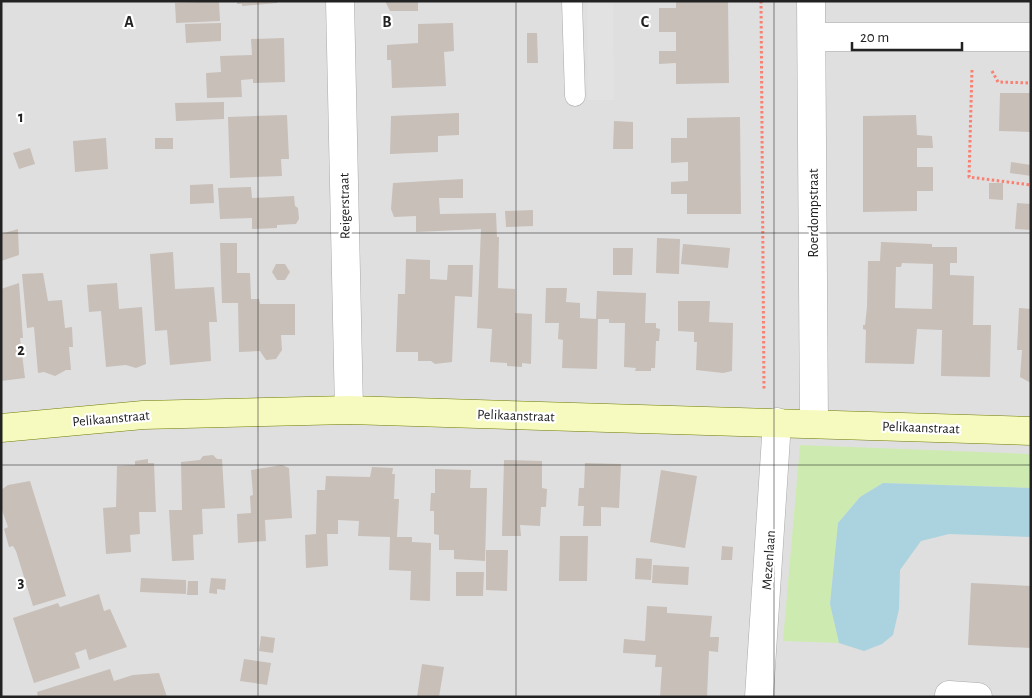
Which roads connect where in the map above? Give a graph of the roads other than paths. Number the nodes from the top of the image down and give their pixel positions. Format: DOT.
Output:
graph roads {
  1 [pos="340,1"];
  2 [pos="572,1"];
  3 [pos="811,1"];
  4 [pos="812,37"];
  5 [pos="1031,37"];
  6 [pos="575,96"];
  7 [pos="349,410"];
  8 [pos="770,422"];
  9 [pos="814,424"];
  10 [pos="1,428"];
  11 [pos="1031,431"];
  12 [pos="949,696"];
  13 [pos="760,697"];
  14 [pos="978,697"];
  1 -- 7 [label="street, Reigerstraat"];
  2 -- 6 [label="lane"];
  3 -- 4 [label="street, Roerdompstraat"];
  4 -- 5 [label="street"];
  4 -- 9 [label="street, Roerdompstraat"];
  7 -- 8 [label="street, Pelikaanstraat"];
  7 -- 10 [label="street, Pelikaanstraat"];
  8 -- 9 [label="street, Pelikaanstraat"];
  8 -- 13 [label="street, Mezenlaan"];
  9 -- 11 [label="street, Pelikaanstraat"];
  12 -- 14 [label="street"];
}
